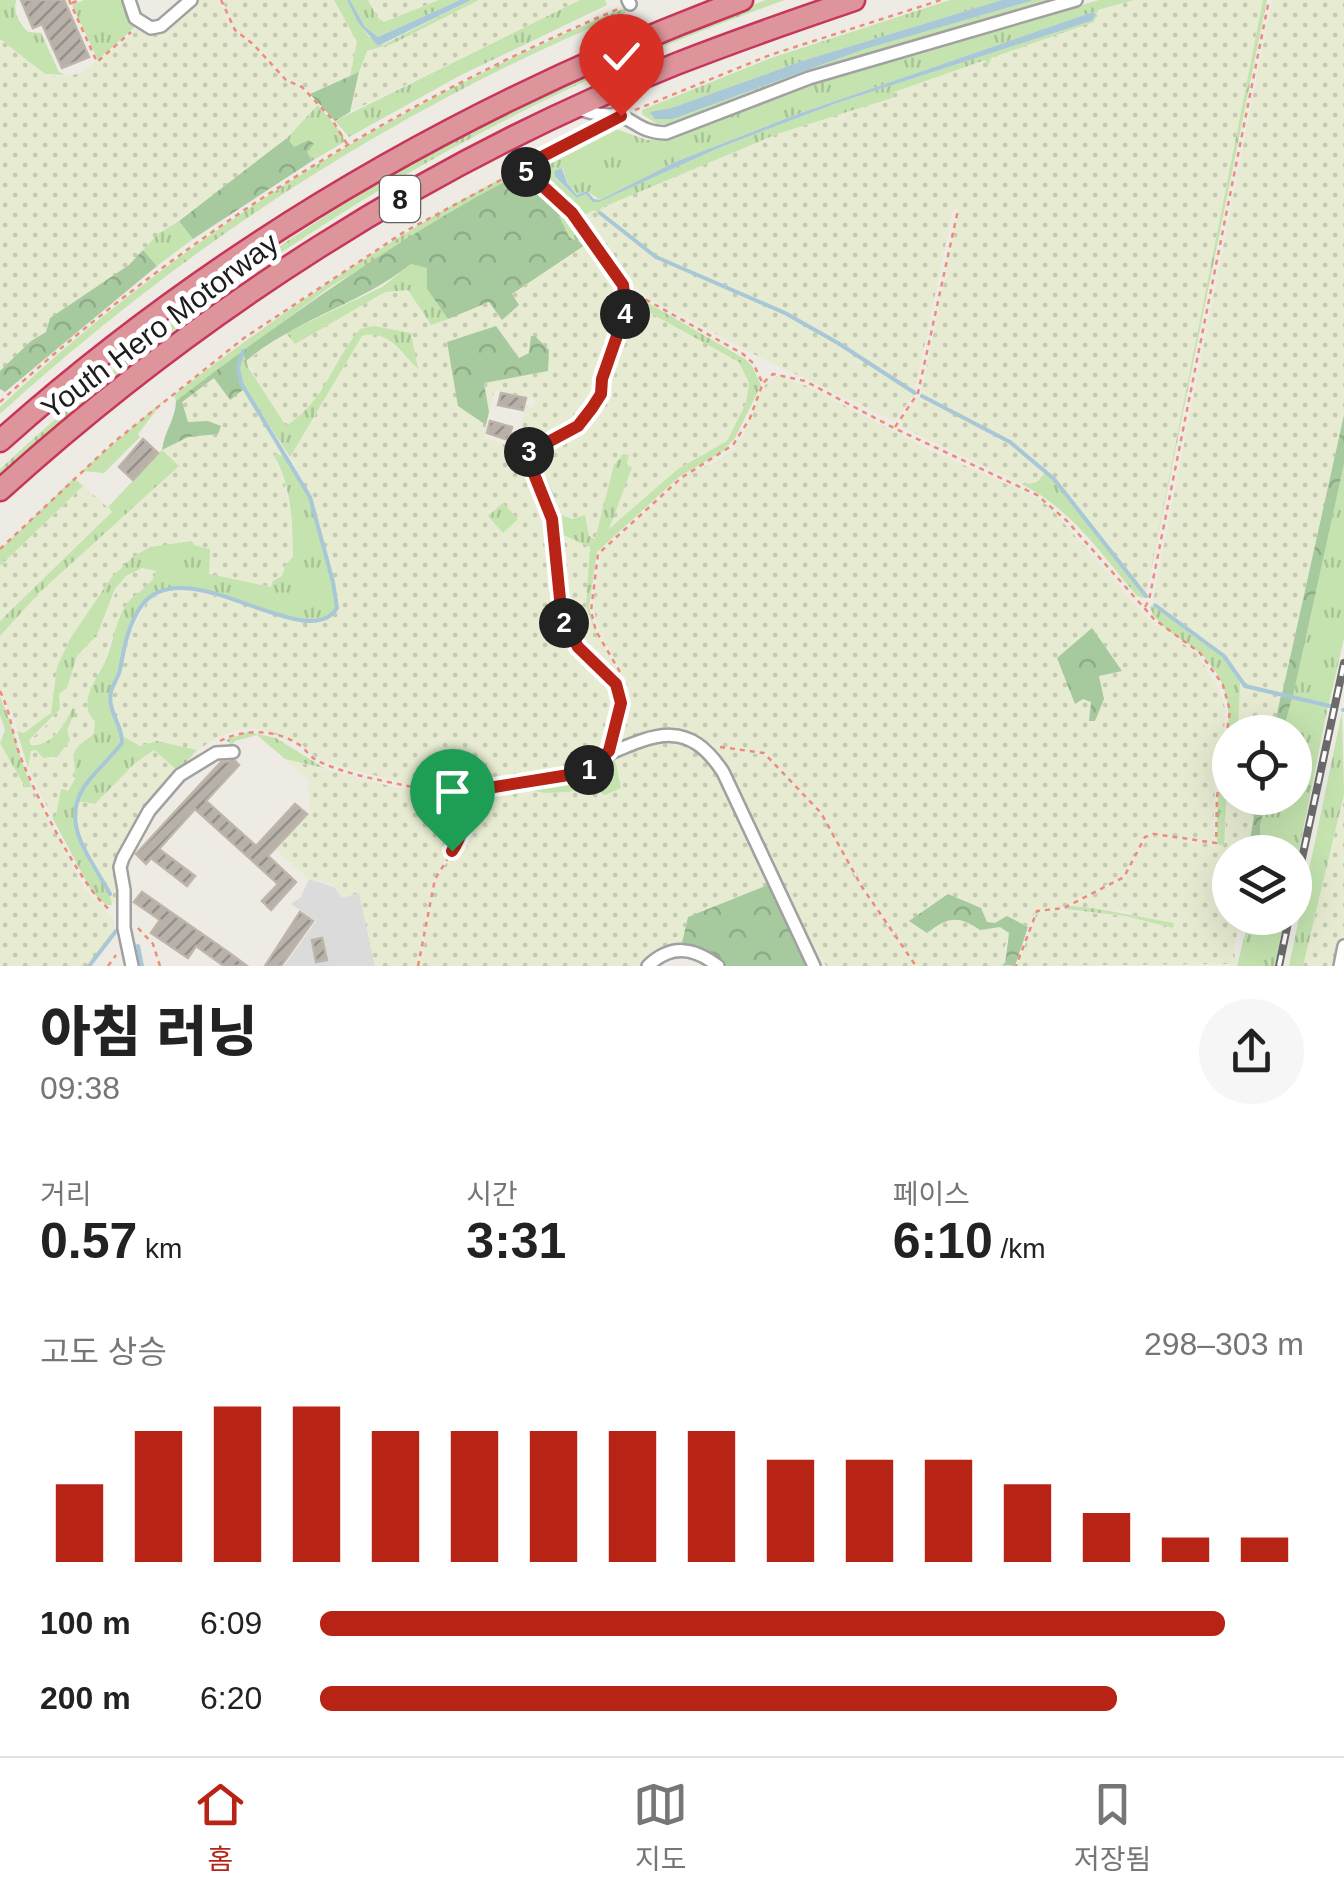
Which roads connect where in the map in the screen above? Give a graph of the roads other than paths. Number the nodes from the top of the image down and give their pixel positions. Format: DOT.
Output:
graph roads {
  1 [pos="129,0"];
  2 [pos="191,0"];
  3 [pos="742,0"];
  4 [pos="854,0"];
  5 [pos="1076,0"];
  6 [pos="576,108"];
  7 [pos="517,439"];
  8 [pos="0,441"];
  9 [pos="0,490"];
  10 [pos="621,703"];
  11 [pos="232,752"];
  12 [pos="606,755"];
  13 [pos="1344,946"];
  14 [pos="132,966"];
  15 [pos="648,966"];
  16 [pos="718,966"];
  17 [pos="814,966"];
  18 [pos="1340,966"];
  1 -- 2 [label="street"];
  3 -- 8 [label="highway, Youth Hero Motorway / 8"];
  4 -- 6 [label="highway, Youth Hero Motorway / 8"];
  5 -- 6 [label="street"];
  6 -- 9 [label="highway, Youth Hero Motorway / 8"];
  7 -- 10 [label="street"];
  11 -- 14 [label="street"];
  12 -- 17 [label="street"];
  13 -- 18 [label="street"];
  15 -- 16 [label="street"];
}
